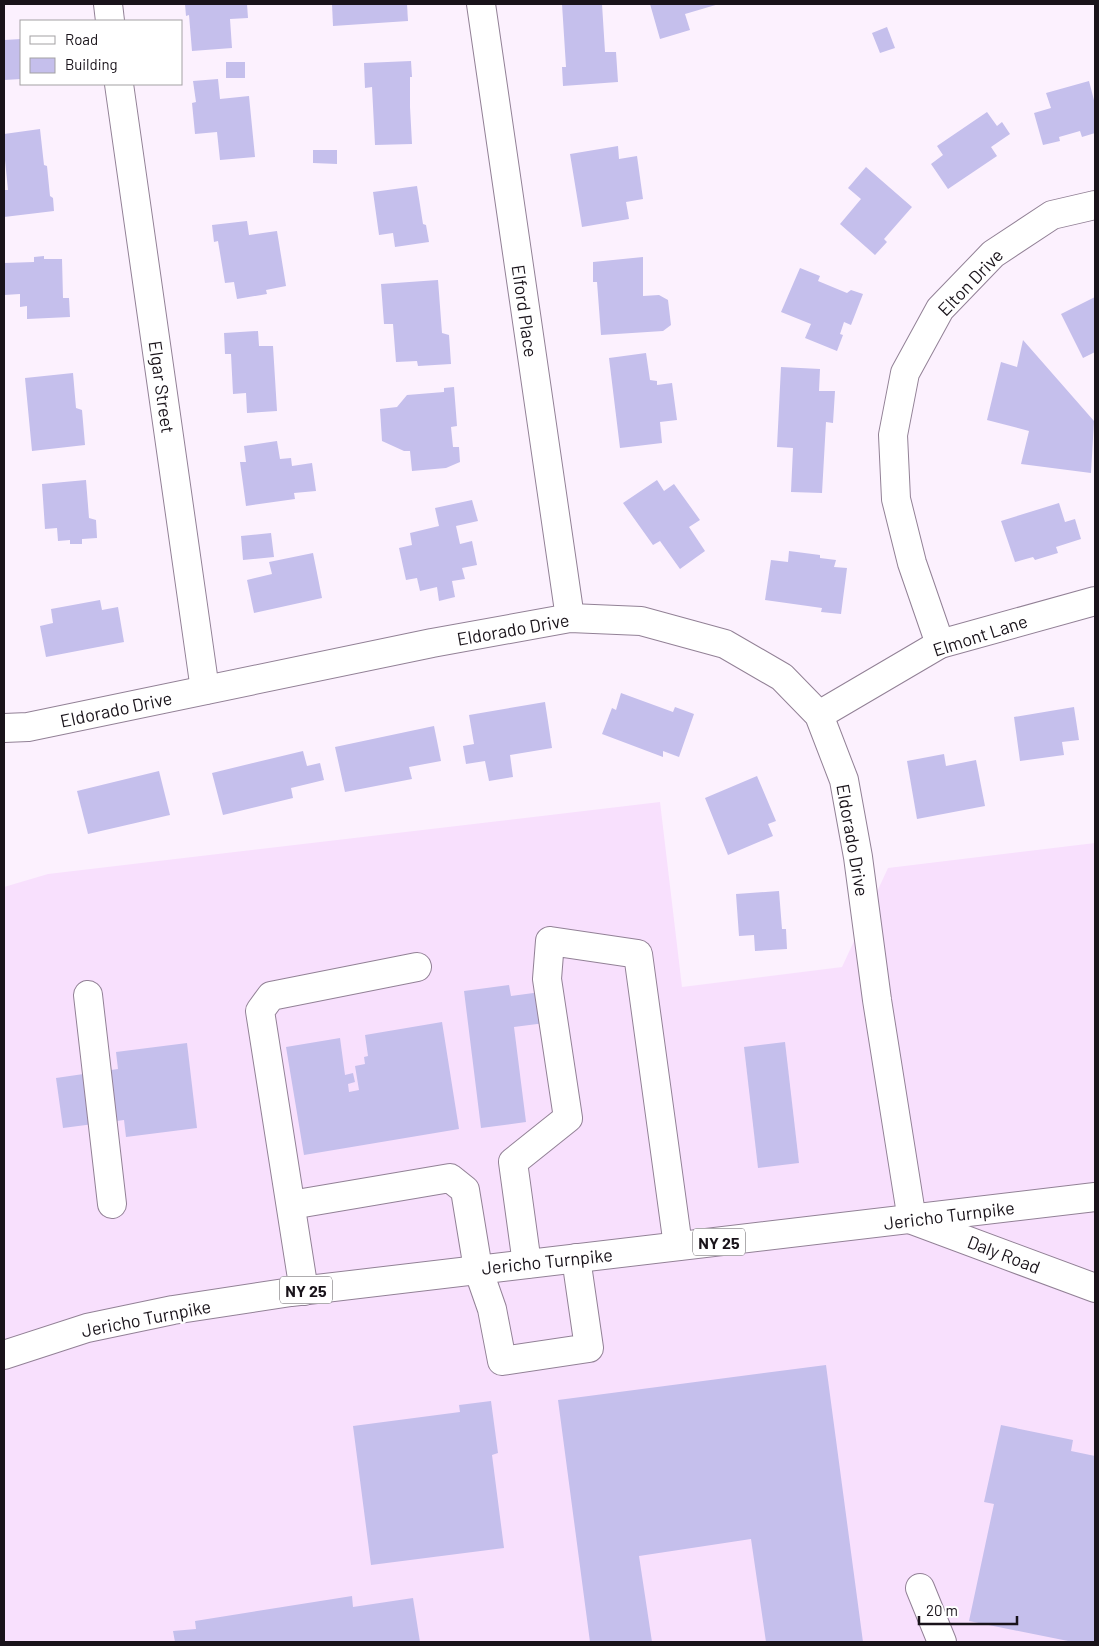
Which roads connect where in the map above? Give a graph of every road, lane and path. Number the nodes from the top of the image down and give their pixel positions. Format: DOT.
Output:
graph roads {
  1 [pos="108,4"];
  2 [pos="481,4"];
  3 [pos="110,20"];
  4 [pos="119,85"];
  5 [pos="1095,204"];
  6 [pos="1095,600"];
  7 [pos="570,618"];
  8 [pos="940,644"];
  9 [pos="205,690"];
  10 [pos="819,715"];
  11 [pos="4,728"];
  12 [pos="417,967"];
  13 [pos="88,995"];
  14 [pos="1095,1197"];
  15 [pos="112,1204"];
  16 [pos="291,1205"];
  17 [pos="912,1220"];
  18 [pos="678,1246"];
  19 [pos="576,1258"];
  20 [pos="527,1264"];
  21 [pos="478,1269"];
  22 [pos="1095,1288"];
  23 [pos="304,1290"];
  24 [pos="4,1354"];
  25 [pos="920,1588"];
  26 [pos="942,1642"];
  1 -- 3 [label="street"];
  2 -- 7 [label="street, Elford Place"];
  4 -- 9 [label="street, Elgar Street"];
  5 -- 8 [label="street, Elton Drive"];
  6 -- 8 [label="street, Elmont Lane"];
  7 -- 9 [label="street, Eldorado Drive"];
  7 -- 10 [label="street, Eldorado Drive"];
  8 -- 10 [label="street, Elmont Lane"];
  9 -- 11 [label="street, Eldorado Drive"];
  10 -- 17 [label="street, Eldorado Drive"];
  12 -- 16 [label="street"];
  13 -- 15 [label="street"];
  14 -- 17 [label="street, Jericho Turnpike / NY 25"];
  16 -- 21 [label="street"];
  16 -- 23 [label="street"];
  17 -- 18 [label="street, Jericho Turnpike / NY 25"];
  17 -- 22 [label="street, Daly Road"];
  18 -- 19 [label="street, Jericho Turnpike / NY 25"];
  18 -- 20 [label="street"];
  19 -- 20 [label="street, Jericho Turnpike / NY 25"];
  19 -- 21 [label="street"];
  20 -- 21 [label="street, Jericho Turnpike / NY 25"];
  21 -- 23 [label="street, Jericho Turnpike / NY 25"];
  23 -- 24 [label="street, Jericho Turnpike / NY 25"];
  25 -- 26 [label="street"];
}
